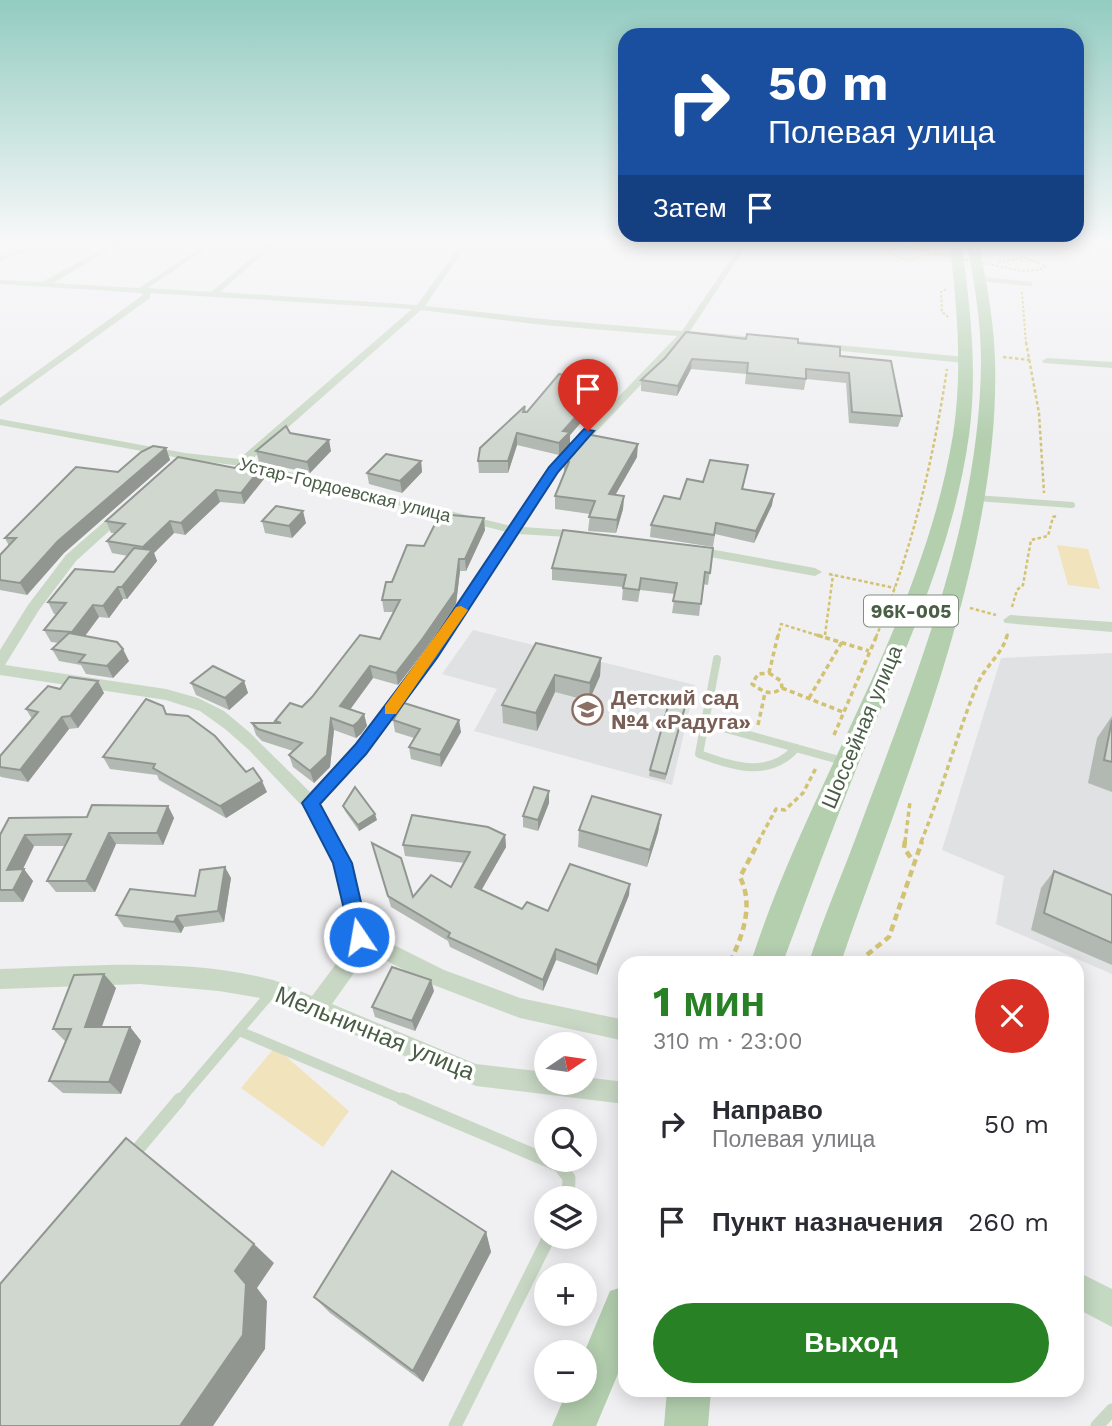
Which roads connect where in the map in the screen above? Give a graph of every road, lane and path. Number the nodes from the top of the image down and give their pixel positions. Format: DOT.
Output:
graph roads {
  1 [pos="130,307"];
  2 [pos="413,307"];
  3 [pos="420,307"];
  4 [pos="702,307"];
  5 [pos="942,307"];
  6 [pos="963,307"];
  7 [pos="983,307"];
  8 [pos="1023,307"];
  9 [pos="683,335"];
  10 [pos="1001,357"];
  11 [pos="956,359"];
  12 [pos="1031,360"];
  13 [pos="1047,361"];
  14 [pos="1112,365"];
  15 [pos="0,403"];
  16 [pos="0,422"];
  17 [pos="241,463"];
  18 [pos="975,498"];
  19 [pos="133,503"];
  20 [pos="1072,505"];
  21 [pos="513,530"];
  22 [pos="595,537"];
  23 [pos="682,548"];
  24 [pos="815,572"];
  25 [pos="833,575"];
  26 [pos="895,588"];
  27 [pos="968,607"];
  28 [pos="1010,620"];
  29 [pos="1112,626"];
  30 [pos="825,636"];
  31 [pos="842,642"];
  32 [pos="869,651"];
  33 [pos="717,659"];
  34 [pos="0,662"];
  35 [pos="0,670"];
  36 [pos="769,673"];
  37 [pos="782,688"];
  38 [pos="765,693"];
  39 [pos="810,698"];
  40 [pos="844,712"];
  41 [pos="705,723"];
  42 [pos="756,737"];
  43 [pos="796,748"];
  44 [pos="824,754"];
  45 [pos="846,762"];
  46 [pos="310,803"];
  47 [pos="359,937"];
  48 [pos="733,956"];
  49 [pos="769,956"];
  50 [pos="827,956"];
  51 [pos="865,956"];
  52 [pos="0,979"];
  53 [pos="273,990"];
  54 [pos="317,1007"];
  55 [pos="618,1029"];
  56 [pos="239,1031"];
  57 [pos="618,1092"];
  58 [pos="124,1166"];
  59 [pos="569,1186"];
  60 [pos="543,1249"];
  61 [pos="1084,1292"];
  62 [pos="1112,1309"];
  63 [pos="618,1322"];
  64 [pos="689,1397"];
  65 [pos="1112,1410"];
  66 [pos="455,1426"];
  67 [pos="574,1426"];
  68 [pos="686,1426"];
  69 [pos="1097,1426"];
  1 -- 15 [label="street"];
  2 -- 3 [label="street"];
  3 -- 9 [label="street"];
  3 -- 17 [label="street"];
  4 -- 9 [label="street"];
  5 -- 11 [label="path"];
  6 -- 11 [label="main road, Шоссейная улица / 96К-005"];
  7 -- 18 [label="main road, Шоссейная улица / 96К-005"];
  8 -- 12 [label="path"];
  9 -- 11 [label="street"];
  9 -- 21 [label="street"];
  10 -- 12 [label="path"];
  11 -- 26 [label="path"];
  11 -- 45 [label="main road, Шоссейная улица / 96К-005"];
  12 -- 20 [label="path"];
  13 -- 14 [label="street"];
  16 -- 17 [label="street, Устар-Гордоевская улица"];
  17 -- 21 [label="street, Устар-Гордоевская улица"];
  18 -- 20 [label="lane"];
  18 -- 50 [label="main road, Шоссейная улица / 96К-005"];
  19 -- 34 [label="street"];
  20 -- 28 [label="path"];
  21 -- 22 [label="street, Устар-Гордоевская улица"];
  21 -- 46 [label="street"];
  23 -- 24 [label="street"];
  24 -- 25 [label="path"];
  25 -- 26 [label="path"];
  25 -- 30 [label="path"];
  26 -- 32 [label="path"];
  27 -- 28 [label="path"];
  28 -- 29 [label="street"];
  28 -- 51 [label="path"];
  30 -- 31 [label="path"];
  30 -- 36 [label="path"];
  31 -- 32 [label="path"];
  31 -- 39 [label="path"];
  32 -- 40 [label="path"];
  33 -- 41 [label="lane"];
  35 -- 46 [label="street"];
  36 -- 37 [label="path"];
  36 -- 38 [label="path"];
  37 -- 38 [label="path"];
  37 -- 39 [label="path"];
  38 -- 42 [label="path"];
  39 -- 40 [label="path"];
  40 -- 44 [label="path"];
  41 -- 42 [label="lane"];
  41 -- 43 [label="lane"];
  42 -- 43 [label="lane"];
  43 -- 44 [label="lane"];
  44 -- 45 [label="lane"];
  44 -- 48 [label="path"];
  45 -- 49 [label="main road, Шоссейная улица / 96К-005"];
  46 -- 47 [label="street"];
  47 -- 54 [label="street"];
  47 -- 55 [label="street"];
  52 -- 53 [label="street, Мельничная улица"];
  53 -- 54 [label="street, Мельничная улица"];
  53 -- 56 [label="lane"];
  54 -- 57 [label="street, Мельничная улица"];
  56 -- 58 [label="lane"];
  56 -- 59 [label="lane"];
  60 -- 66 [label="lane"];
  61 -- 62 [label="main road"];
  63 -- 67 [label="main road"];
  64 -- 68 [label="main road"];
  65 -- 69 [label="lane"];
}
